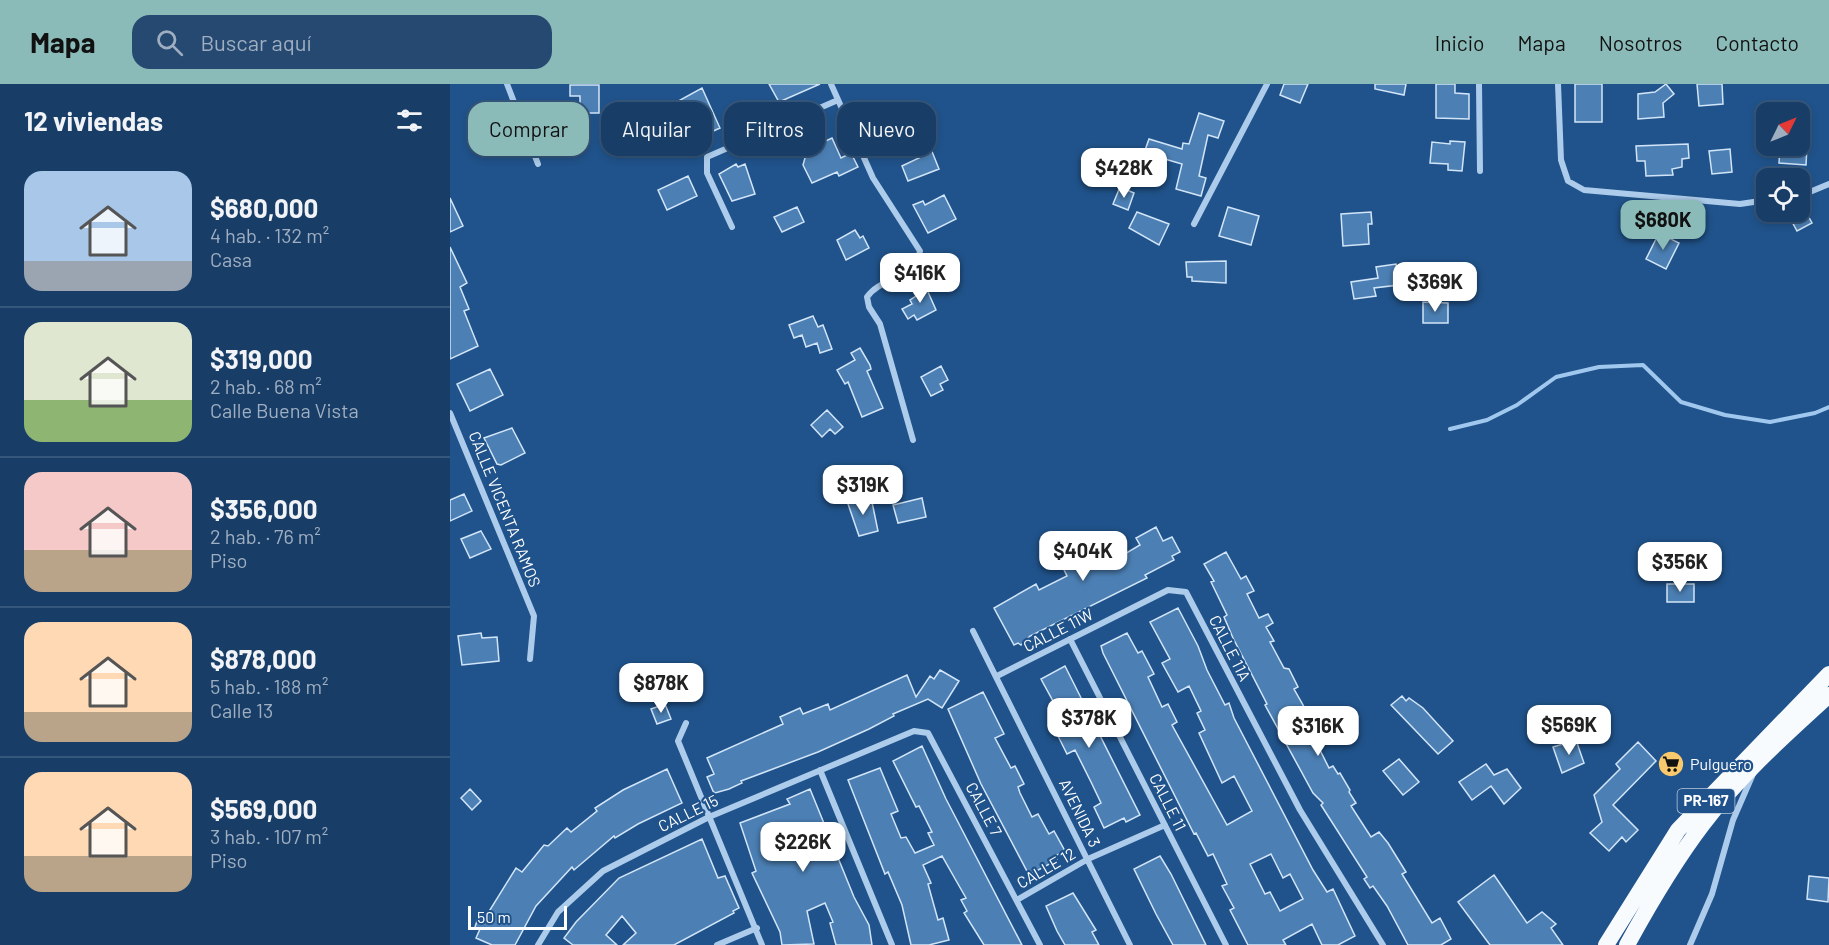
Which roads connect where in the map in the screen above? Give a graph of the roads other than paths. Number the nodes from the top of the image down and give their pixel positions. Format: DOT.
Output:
graph roads {
  1 [pos="507,84"];
  2 [pos="831,84"];
  3 [pos="1267,84"];
  4 [pos="1479,84"];
  5 [pos="1558,84"];
  6 [pos="838,100"];
  7 [pos="538,164"];
  8 [pos="1480,171"];
  9 [pos="1829,184"];
  10 [pos="1810,192"];
  11 [pos="1756,202"];
  12 [pos="1194,224"];
  13 [pos="732,227"];
  14 [pos="450,413"];
  15 [pos="913,440"];
  16 [pos="1131,608"];
  17 [pos="973,631"];
  18 [pos="1070,639"];
  19 [pos="530,659"];
  20 [pos="1829,674"];
  21 [pos="997,676"];
  22 [pos="1829,695"];
  23 [pos="686,723"];
  24 [pos="879,746"];
  25 [pos="1759,762"];
  26 [pos="820,770"];
  27 [pos="709,817"];
  28 [pos="1165,825"];
  29 [pos="1088,859"];
  30 [pos="1017,900"];
  31 [pos="757,928"];
  32 [pos="538,945"];
  33 [pos="717,945"];
  34 [pos="762,945"];
  35 [pos="892,945"];
  36 [pos="1040,945"];
  37 [pos="1130,945"];
  38 [pos="1227,945"];
  39 [pos="1383,945"];
  40 [pos="1606,945"];
  41 [pos="1627,945"];
  42 [pos="1690,945"];
  1 -- 7 [label="street"];
  2 -- 6 [label="street"];
  3 -- 12 [label="street"];
  4 -- 8 [label="street"];
  5 -- 11 [label="street"];
  6 -- 13 [label="street"];
  6 -- 15 [label="street"];
  9 -- 10 [label="street"];
  14 -- 19 [label="street, CALLE VICENTA RAMOS"];
  16 -- 18 [label="street, CALLE 11W"];
  16 -- 39 [label="street, CALLE 11A"];
  17 -- 21 [label="street, AVENIDA 3"];
  18 -- 21 [label="street, CALLE 11W"];
  18 -- 28 [label="street, CALLE 11"];
  20 -- 40 [label="highway, PR-167"];
  21 -- 29 [label="street, AVENIDA 3"];
  22 -- 25 [label="highway, PR-167"];
  23 -- 27 [label="street"];
  24 -- 26 [label="street, CALLE 15"];
  24 -- 30 [label="street, CALLE 7"];
  25 -- 41 [label="highway, PR-167"];
  25 -- 42 [label="street"];
  26 -- 27 [label="street, CALLE 15"];
  26 -- 35 [label="street"];
  27 -- 31 [label="street"];
  27 -- 32 [label="street, CALLE 15"];
  28 -- 29 [label="street, CALLE 12"];
  28 -- 38 [label="street, CALLE 11"];
  29 -- 30 [label="street, CALLE 12"];
  29 -- 37 [label="street, AVENIDA 3"];
  30 -- 36 [label="street, CALLE 7"];
  31 -- 33 [label="street"];
  31 -- 34 [label="street"];
}
